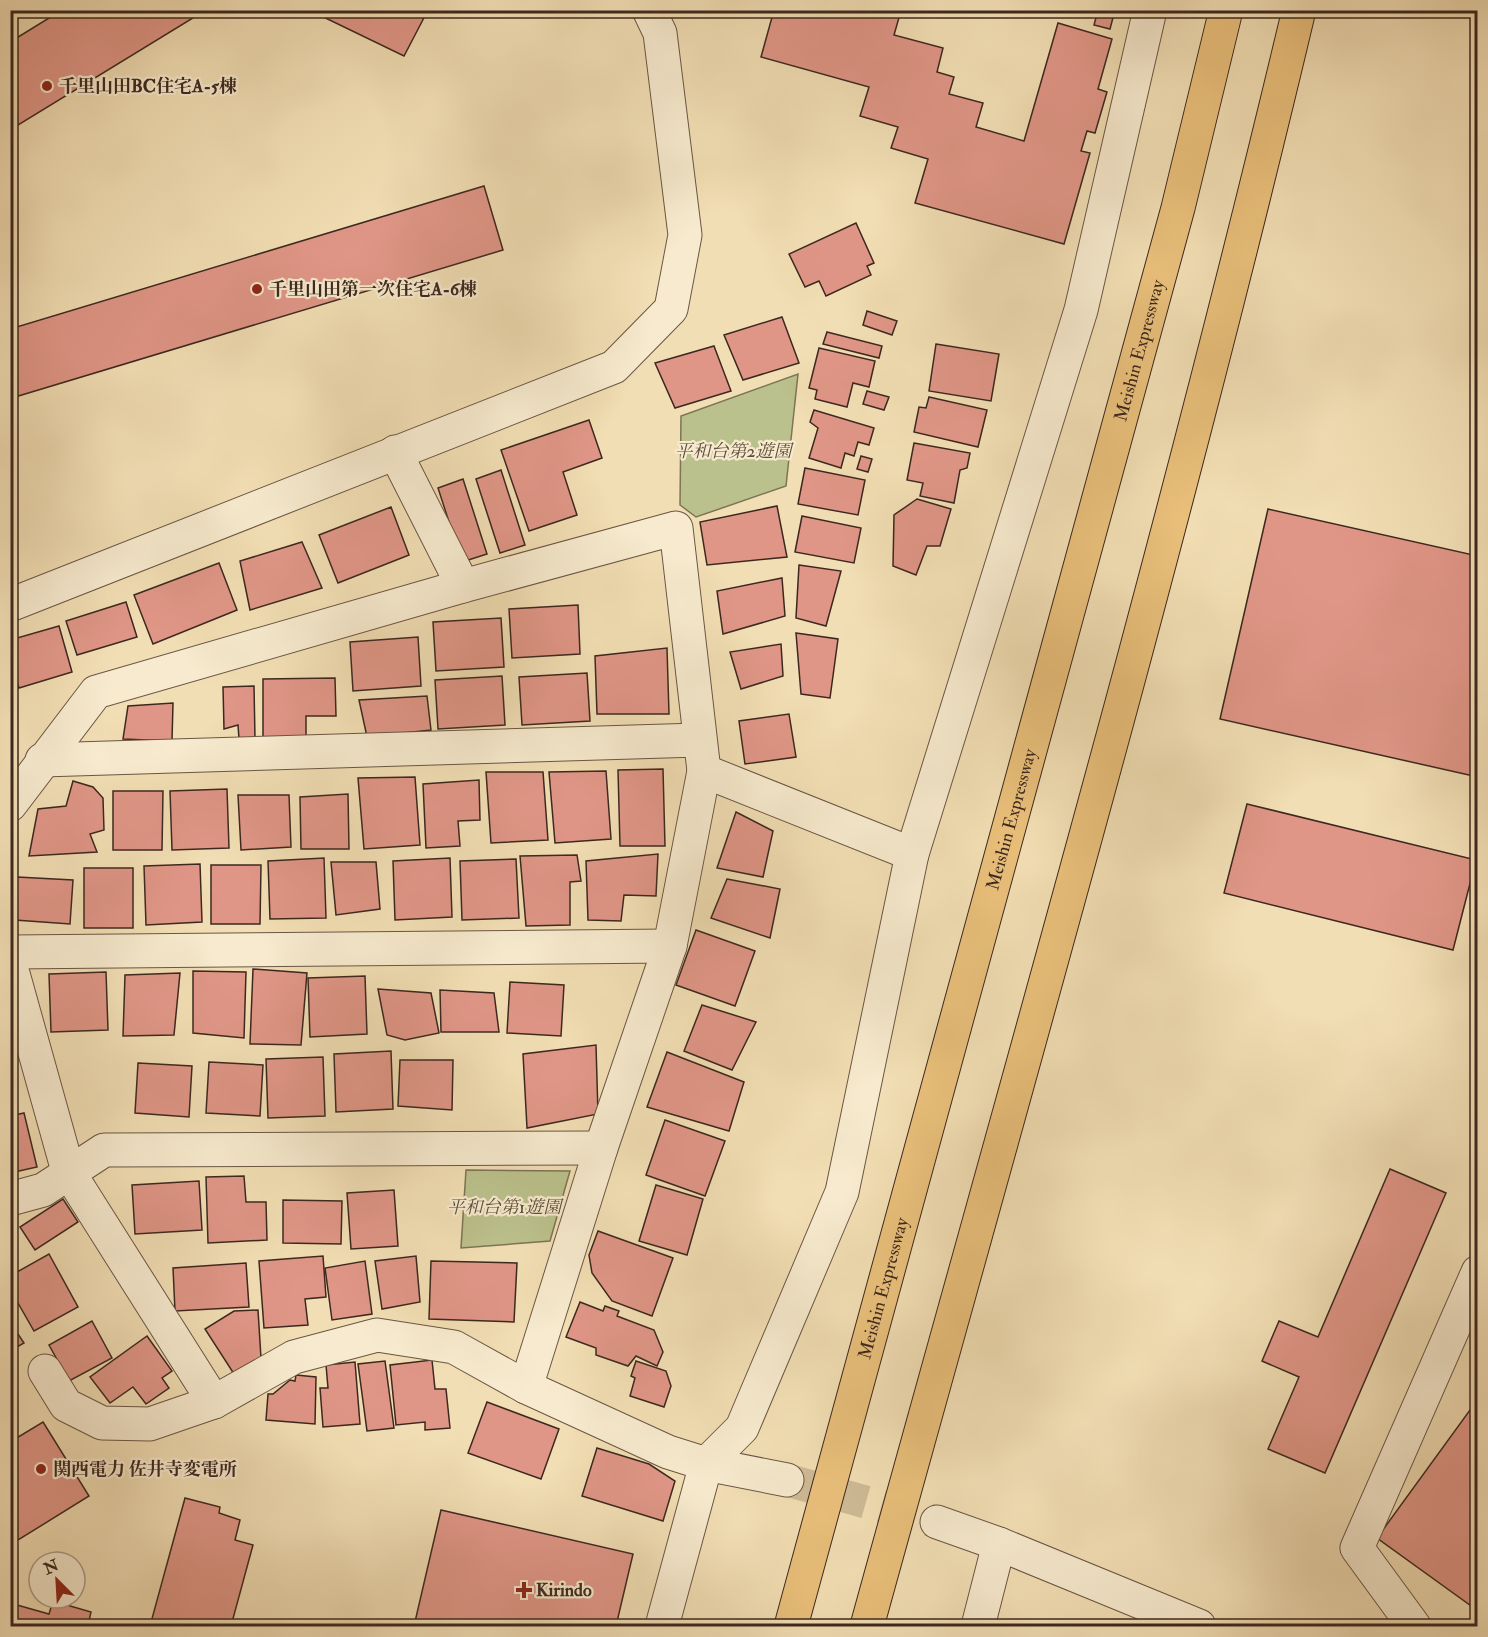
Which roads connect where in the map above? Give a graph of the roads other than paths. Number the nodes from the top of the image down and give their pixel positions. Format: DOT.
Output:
graph roads {
  1 [pos="649,10"];
  2 [pos="1150,10"];
  3 [pos="1226,10"];
  4 [pos="1299,10"];
  5 [pos="394,452"];
  6 [pos="463,586"];
  7 [pos="10,605"];
  8 [pos="702,755"];
  9 [pos="42,760"];
  10 [pos="10,805"];
  11 [pos="912,854"];
  12 [pos="670,946"];
  13 [pos="10,952"];
  14 [pos="10,963"];
  15 [pos="601,1148"];
  16 [pos="68,1172"];
  17 [pos="10,1199"];
  18 [pos="1478,1272"];
  19 [pos="45,1371"];
  20 [pos="526,1387"];
  21 [pos="214,1402"];
  22 [pos="706,1464"];
  23 [pos="787,1480"];
  24 [pos="937,1522"];
  25 [pos="999,1544"];
  26 [pos="662,1626"];
  27 [pos="790,1626"];
  28 [pos="867,1626"];
  29 [pos="978,1626"];
  30 [pos="1199,1626"];
  31 [pos="1414,1626"];
  1 -- 5 [label="street"];
  2 -- 11 [label="street"];
  3 -- 27 [label="highway, Meishin Expressway"];
  4 -- 28 [label="highway"];
  5 -- 6 [label="street"];
  5 -- 7 [label="street"];
  6 -- 8 [label="street"];
  6 -- 9 [label="street"];
  8 -- 9 [label="street"];
  8 -- 11 [label="street"];
  8 -- 12 [label="street"];
  9 -- 10 [label="street"];
  11 -- 22 [label="street"];
  12 -- 13 [label="street"];
  12 -- 15 [label="street"];
  14 -- 16 [label="street"];
  15 -- 16 [label="street"];
  15 -- 20 [label="street"];
  16 -- 17 [label="street"];
  16 -- 21 [label="street"];
  18 -- 31 [label="street"];
  19 -- 21 [label="street"];
  20 -- 21 [label="street"];
  20 -- 22 [label="street"];
  22 -- 23 [label="street"];
  22 -- 26 [label="street"];
  24 -- 25 [label="street"];
  25 -- 29 [label="street"];
  25 -- 30 [label="street"];
}
